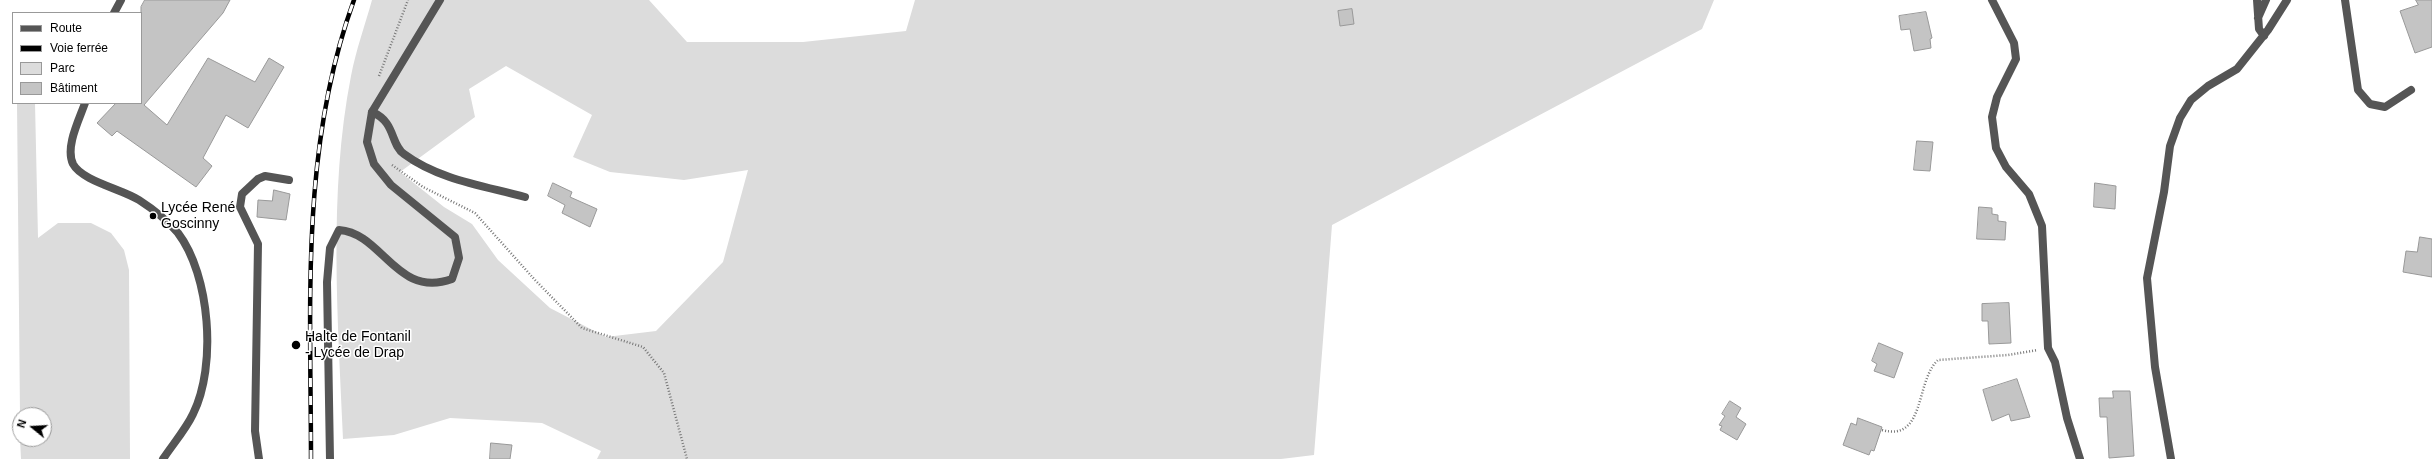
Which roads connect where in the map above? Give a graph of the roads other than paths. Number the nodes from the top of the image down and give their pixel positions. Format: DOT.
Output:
graph roads {
  1 [pos="121,0"];
  2 [pos="440,0"];
  3 [pos="1992,0"];
  4 [pos="2257,0"];
  5 [pos="2266,0"];
  6 [pos="2287,0"];
  7 [pos="2345,0"];
  8 [pos="115,12"];
  9 [pos="2257,18"];
  10 [pos="2264,36"];
  11 [pos="2411,90"];
  12 [pos="85,104"];
  13 [pos="372,112"];
  14 [pos="289,180"];
  15 [pos="526,197"];
  16 [pos="163,459"];
  17 [pos="259,459"];
  18 [pos="330,459"];
  19 [pos="2080,459"];
  20 [pos="2171,459"];
  1 -- 8 [label="street"];
  2 -- 13 [label="street"];
  3 -- 19 [label="street"];
  4 -- 9 [label="street"];
  5 -- 9 [label="street"];
  6 -- 10 [label="street"];
  7 -- 11 [label="street"];
  9 -- 10 [label="street"];
  10 -- 20 [label="street"];
  12 -- 16 [label="street"];
  13 -- 15 [label="street"];
  13 -- 18 [label="street"];
  14 -- 17 [label="street"];
}
